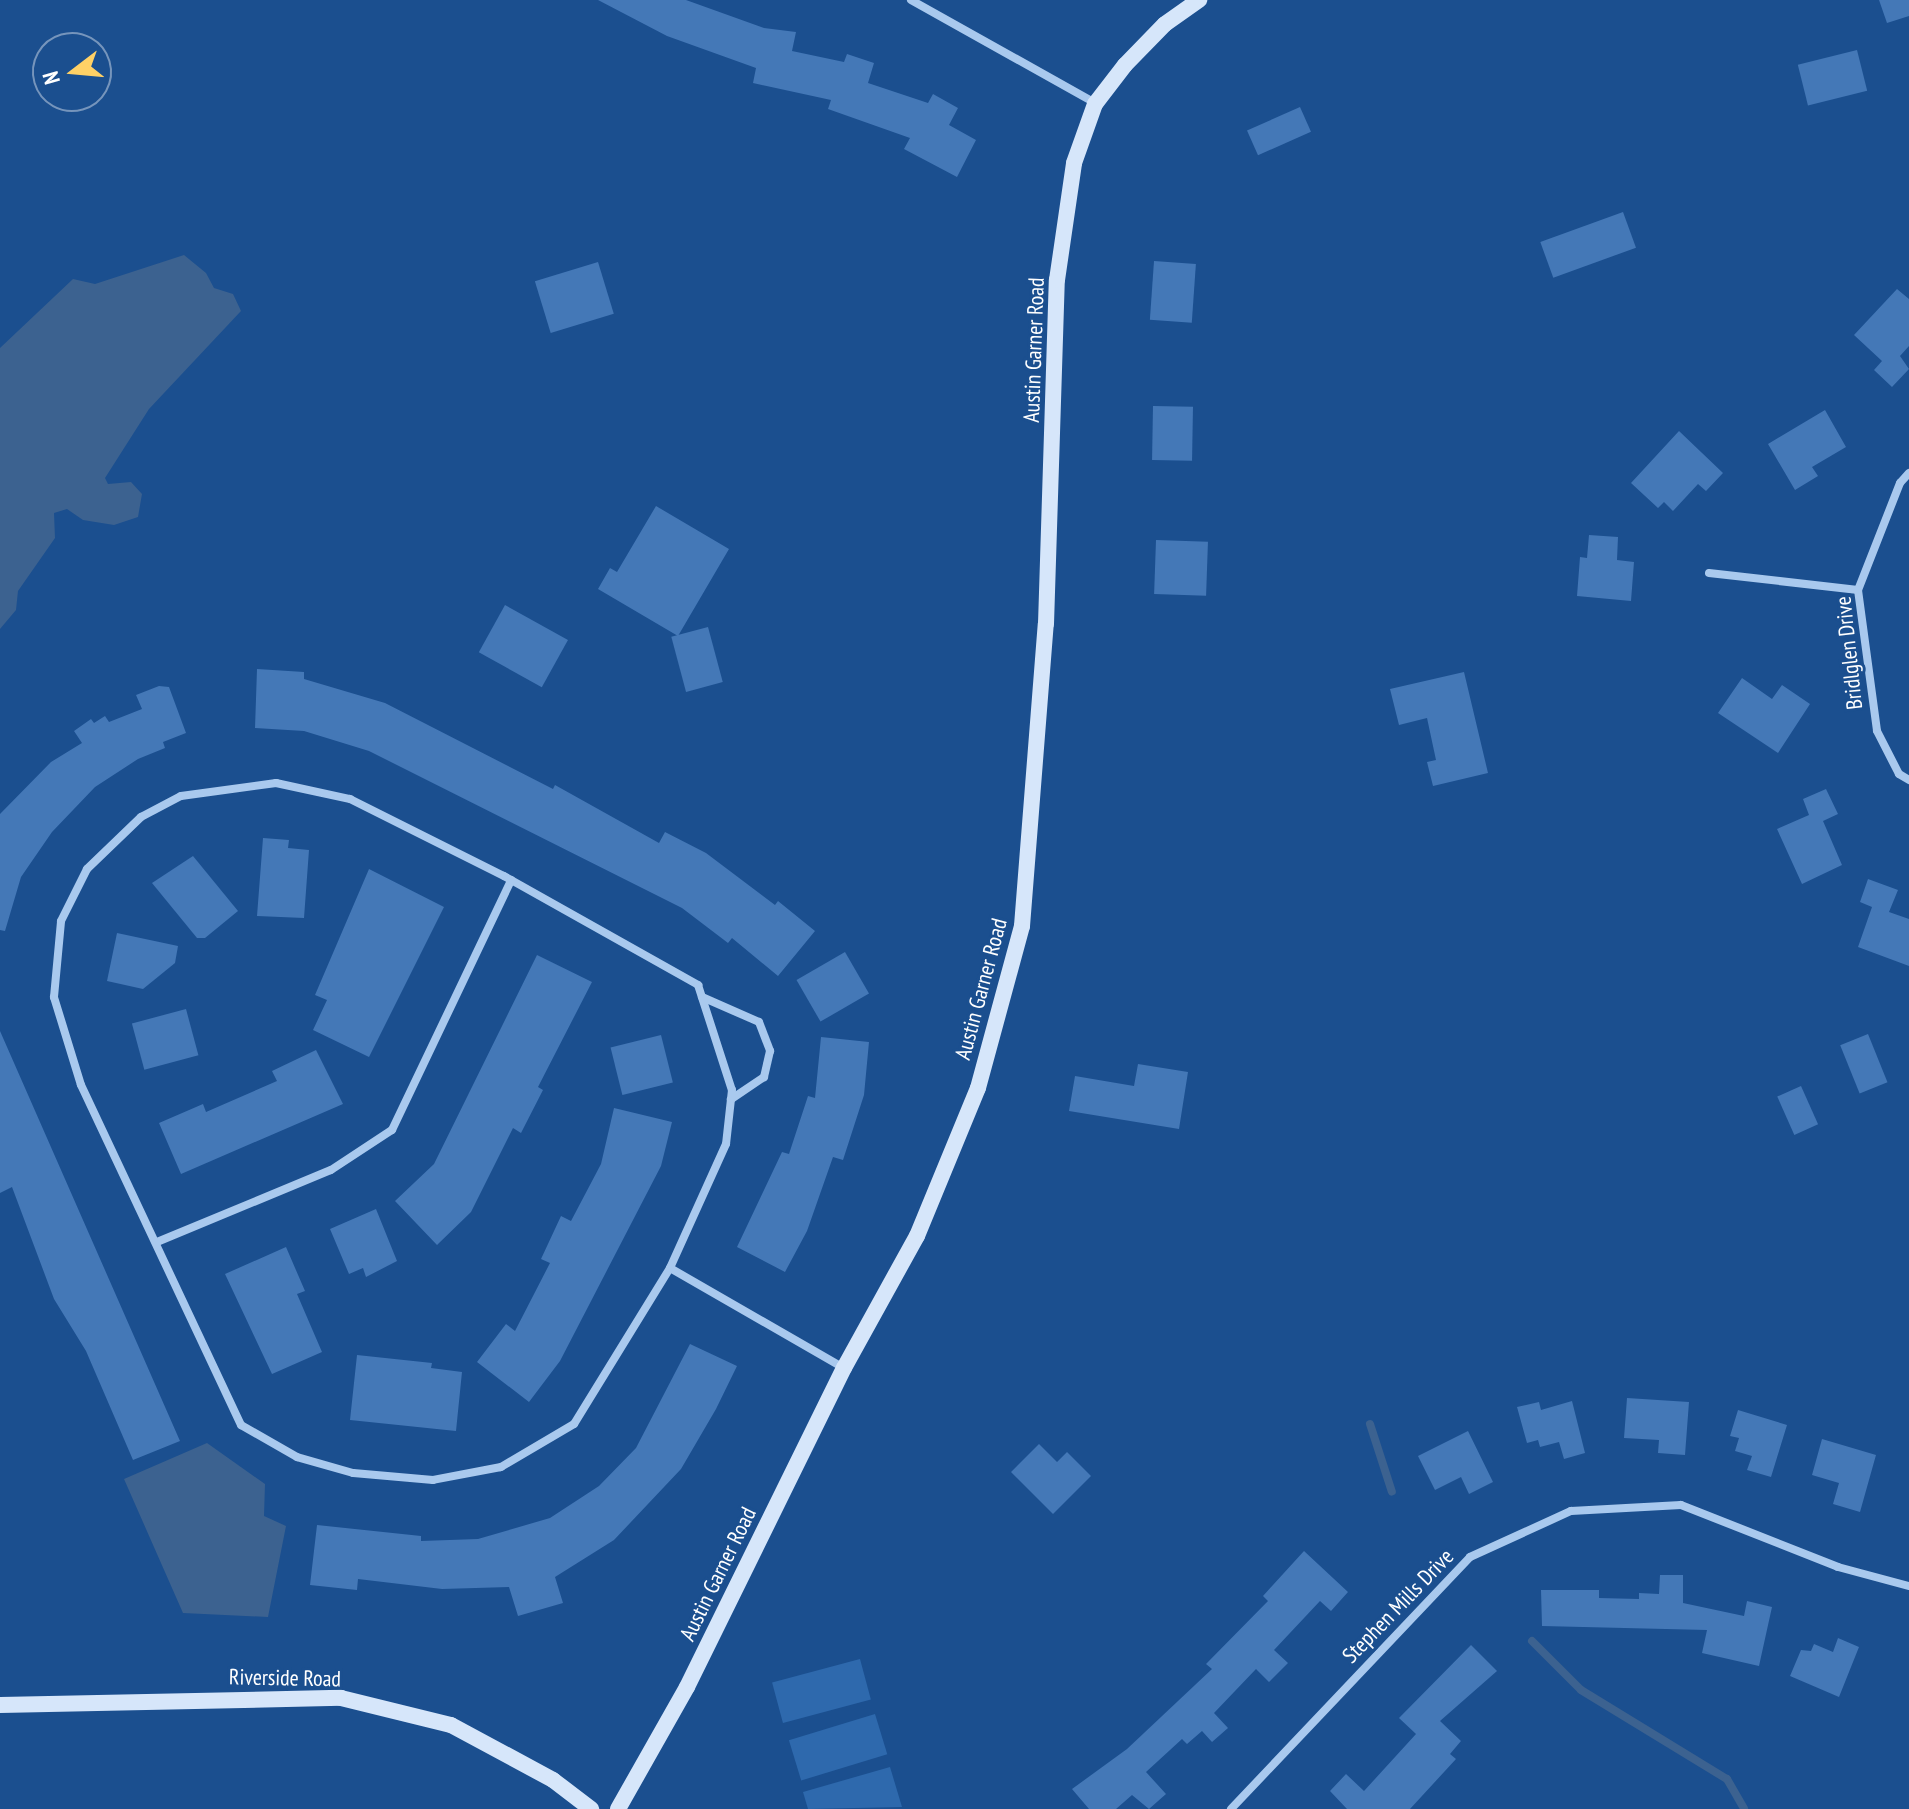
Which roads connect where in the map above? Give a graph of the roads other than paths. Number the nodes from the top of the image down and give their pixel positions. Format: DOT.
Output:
graph roads {
  1 [pos="911,0"];
  2 [pos="1199,0"];
  3 [pos="1095,104"];
  4 [pos="1909,473"];
  5 [pos="1709,573"];
  6 [pos="1858,590"];
  7 [pos="1909,780"];
  8 [pos="511,880"];
  9 [pos="702,997"];
  10 [pos="731,1099"];
  11 [pos="157,1242"];
  12 [pos="670,1268"];
  13 [pos="844,1368"];
  14 [pos="1909,1586"];
  15 [pos="0,1705"];
  16 [pos="591,1809"];
  17 [pos="618,1809"];
  18 [pos="1231,1809"];
  1 -- 3 [label="street"];
  2 -- 3 [label="street, Austin Garner Road"];
  3 -- 13 [label="street, Austin Garner Road"];
  4 -- 6 [label="street, Bridlglen Drive"];
  5 -- 6 [label="street"];
  6 -- 7 [label="street, Bridlglen Drive"];
  8 -- 9 [label="street"];
  8 -- 11 [label="street"];
  8 -- 11 [label="street"];
  9 -- 10 [label="street"];
  9 -- 10 [label="street"];
  10 -- 12 [label="street"];
  11 -- 12 [label="street"];
  12 -- 13 [label="street"];
  13 -- 17 [label="street, Austin Garner Road"];
  14 -- 18 [label="street, Stephen Mills Drive"];
  15 -- 16 [label="street, Riverside Road"];
}
